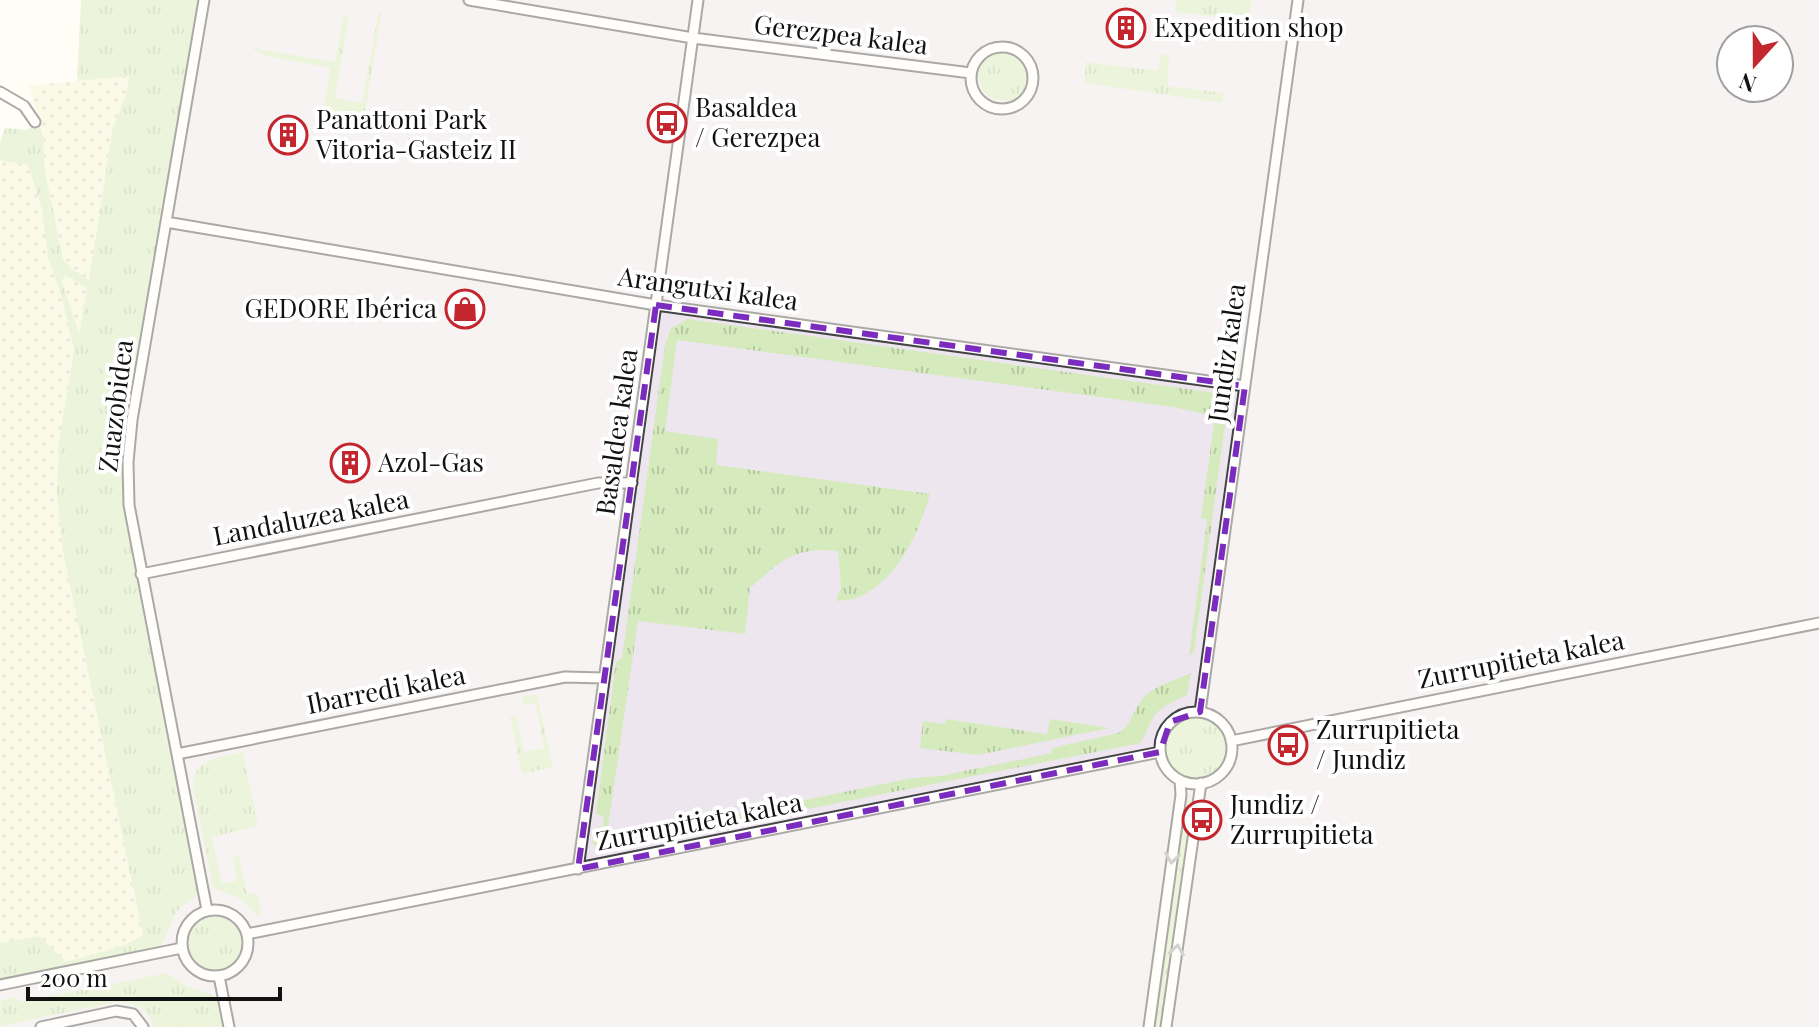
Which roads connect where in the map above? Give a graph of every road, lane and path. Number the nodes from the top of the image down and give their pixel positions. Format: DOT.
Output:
graph roads {
  1 [pos="204,0"];
  2 [pos="469,0"];
  3 [pos="698,0"];
  4 [pos="1298,0"];
  5 [pos="693,38"];
  6 [pos="971,73"];
  7 [pos="0,92"];
  8 [pos="35,122"];
  9 [pos="166,222"];
  10 [pos="656,305"];
  11 [pos="1245,386"];
  12 [pos="632,483"];
  13 [pos="141,574"];
  14 [pos="1819,623"];
  15 [pos="604,678"];
  16 [pos="1200,712"];
  17 [pos="1231,741"];
  18 [pos="1160,752"];
  19 [pos="177,754"];
  20 [pos="1180,780"];
  21 [pos="1201,783"];
  22 [pos="578,869"];
  23 [pos="207,910"];
  24 [pos="247,934"];
  25 [pos="182,948"];
  26 [pos="219,976"];
  27 [pos="0,985"];
  28 [pos="41,1027"];
  29 [pos="143,1027"];
  30 [pos="229,1027"];
  31 [pos="1149,1027"];
  32 [pos="1166,1027"];
  1 -- 9 [label="street, Zuazobidea"];
  2 -- 5 [label="street, Gerezpea kalea"];
  3 -- 5 [label="street, Basaldea kalea"];
  4 -- 11 [label="street, Jundiz kalea"];
  5 -- 6 [label="street, Gerezpea kalea"];
  5 -- 10 [label="street, Basaldea kalea"];
  6 -- 6 [label="street"];
  7 -- 8 [label="street"];
  9 -- 10 [label="street, Arangutxi kalea"];
  9 -- 13 [label="street, Zuazobidea"];
  10 -- 11 [label="street, Arangutxi kalea"];
  10 -- 12 [label="street, Basaldea kalea"];
  11 -- 16 [label="street, Jundiz kalea"];
  12 -- 13 [label="street, Landaluzea kalea"];
  12 -- 15 [label="street, Basaldea kalea"];
  13 -- 19 [label="street, Zuazobidea"];
  14 -- 17 [label="street, Zurrupitieta kalea"];
  15 -- 19 [label="street, Ibarredi kalea"];
  15 -- 22 [label="street, Basaldea kalea"];
  16 -- 17 [label="street"];
  16 -- 18 [label="street"];
  17 -- 21 [label="street"];
  18 -- 20 [label="street"];
  18 -- 22 [label="street, Zurrupitieta kalea"];
  19 -- 23 [label="street, Zuazobidea"];
  20 -- 21 [label="street"];
  20 -- 31 [label="street, one-way"];
  32 -- 21 [label="street, one-way"];
  22 -- 24 [label="street, Zurrupitieta kalea"];
  23 -- 24 [label="street"];
  23 -- 25 [label="street"];
  24 -- 26 [label="street"];
  25 -- 26 [label="street"];
  25 -- 27 [label="street"];
  26 -- 30 [label="street"];
  28 -- 29 [label="street"];
}
